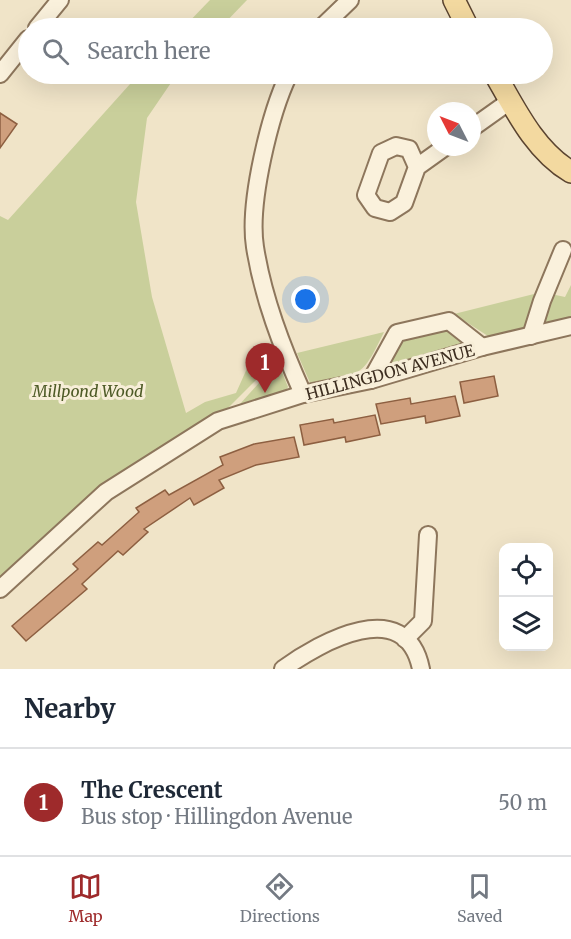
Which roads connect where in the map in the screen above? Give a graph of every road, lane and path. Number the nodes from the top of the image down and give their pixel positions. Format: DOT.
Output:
graph roads {
  1 [pos="60,0"];
  2 [pos="350,0"];
  3 [pos="454,0"];
  4 [pos="45,18"];
  5 [pos="331,18"];
  6 [pos="463,18"];
  7 [pos="18,52"];
  8 [pos="0,74"];
  9 [pos="285,84"];
  10 [pos="501,84"];
  11 [pos="510,101"];
  12 [pos="481,122"];
  13 [pos="432,156"];
  14 [pos="417,167"];
  15 [pos="571,172"];
  16 [pos="563,250"];
  17 [pos="571,326"];
  18 [pos="531,336"];
  19 [pos="482,347"];
  20 [pos="371,380"];
  21 [pos="303,394"];
  22 [pos="428,535"];
  23 [pos="0,590"];
  24 [pos="405,639"];
  25 [pos="283,669"];
  26 [pos="421,669"];
  1 -- 4 [label="street"];
  2 -- 5 [label="street"];
  3 -- 6 [label="main road"];
  7 -- 8 [label="street"];
  9 -- 21 [label="street"];
  10 -- 11 [label="main road"];
  11 -- 12 [label="street"];
  11 -- 15 [label="main road"];
  13 -- 14 [label="street"];
  16 -- 18 [label="street"];
  17 -- 18 [label="street, HILLINGDON AVENUE"];
  18 -- 19 [label="street, HILLINGDON AVENUE"];
  19 -- 20 [label="street, HILLINGDON AVENUE"];
  19 -- 20 [label="street"];
  20 -- 21 [label="street, HILLINGDON AVENUE"];
  21 -- 23 [label="street, HILLINGDON AVENUE"];
  22 -- 24 [label="street"];
  24 -- 25 [label="street"];
  24 -- 26 [label="street"];
}
